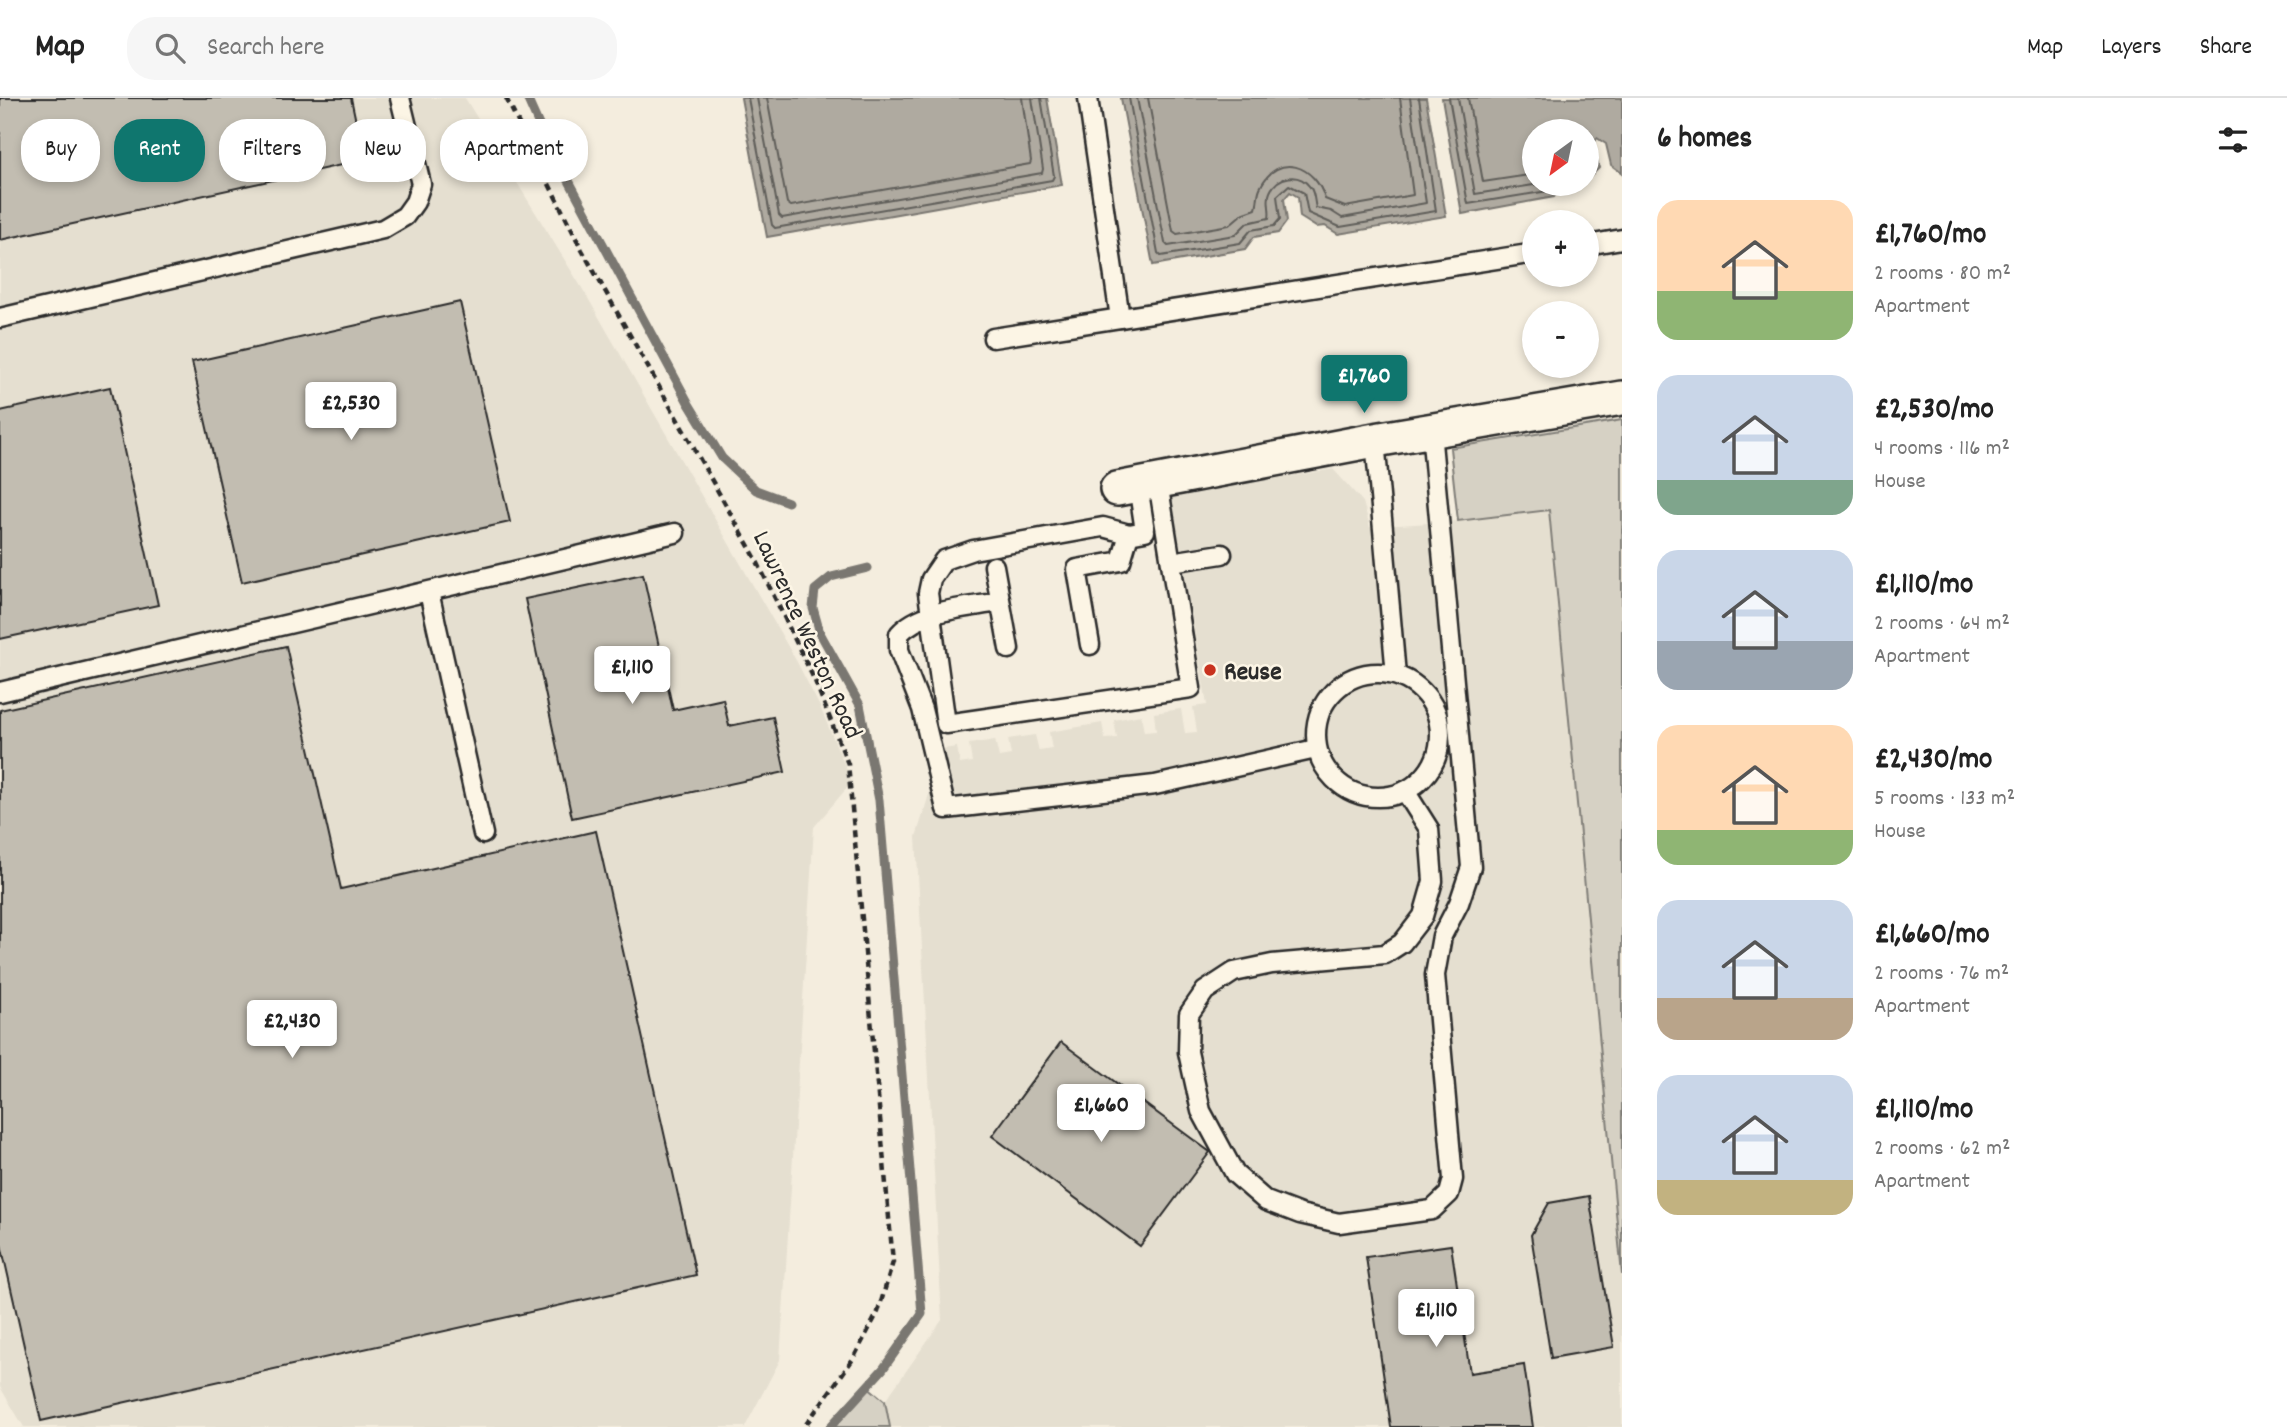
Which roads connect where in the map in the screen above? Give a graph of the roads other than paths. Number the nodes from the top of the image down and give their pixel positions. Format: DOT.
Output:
graph roads {
  1 [pos="400,98"];
  2 [pos="1088,98"];
  3 [pos="1622,239"];
  4 [pos="1599,243"];
  5 [pos="1522,255"];
  6 [pos="36,308"];
  7 [pos="0,318"];
  8 [pos="1120,318"];
  9 [pos="0,331"];
  10 [pos="993,338"];
  11 [pos="1622,398"];
  12 [pos="1431,431"];
  13 [pos="1375,440"];
  14 [pos="1138,485"];
  15 [pos="675,533"];
  16 [pos="1129,534"];
  17 [pos="1222,554"];
  18 [pos="1171,562"];
  19 [pos="994,566"];
  20 [pos="429,593"];
  21 [pos="999,602"];
  22 [pos="930,615"];
  23 [pos="1090,645"];
  24 [pos="1009,649"];
  25 [pos="1396,675"];
  26 [pos="0,692"];
  27 [pos="1450,734"];
  28 [pos="1316,749"];
  29 [pos="1405,791"];
  30 [pos="483,834"];
  1 -- 6 [label="lane"];
  2 -- 8 [label="lane"];
  3 -- 4 [label="lane"];
  5 -- 8 [label="lane"];
  6 -- 7 [label="lane"];
  6 -- 9 [label="lane"];
  8 -- 10 [label="lane"];
  11 -- 12 [label="street"];
  12 -- 13 [label="street"];
  12 -- 27 [label="lane"];
  13 -- 14 [label="street"];
  13 -- 25 [label="lane"];
  14 -- 16 [label="lane"];
  14 -- 18 [label="lane"];
  15 -- 20 [label="lane"];
  16 -- 22 [label="lane"];
  16 -- 23 [label="lane"];
  17 -- 18 [label="lane"];
  18 -- 22 [label="lane"];
  19 -- 21 [label="lane"];
  20 -- 26 [label="lane"];
  20 -- 30 [label="lane"];
  21 -- 22 [label="lane"];
  21 -- 24 [label="lane"];
  22 -- 28 [label="lane"];
  25 -- 27 [label="lane"];
  25 -- 28 [label="lane"];
  27 -- 29 [label="lane"];
  27 -- 29 [label="lane"];
  28 -- 29 [label="lane"];
}
